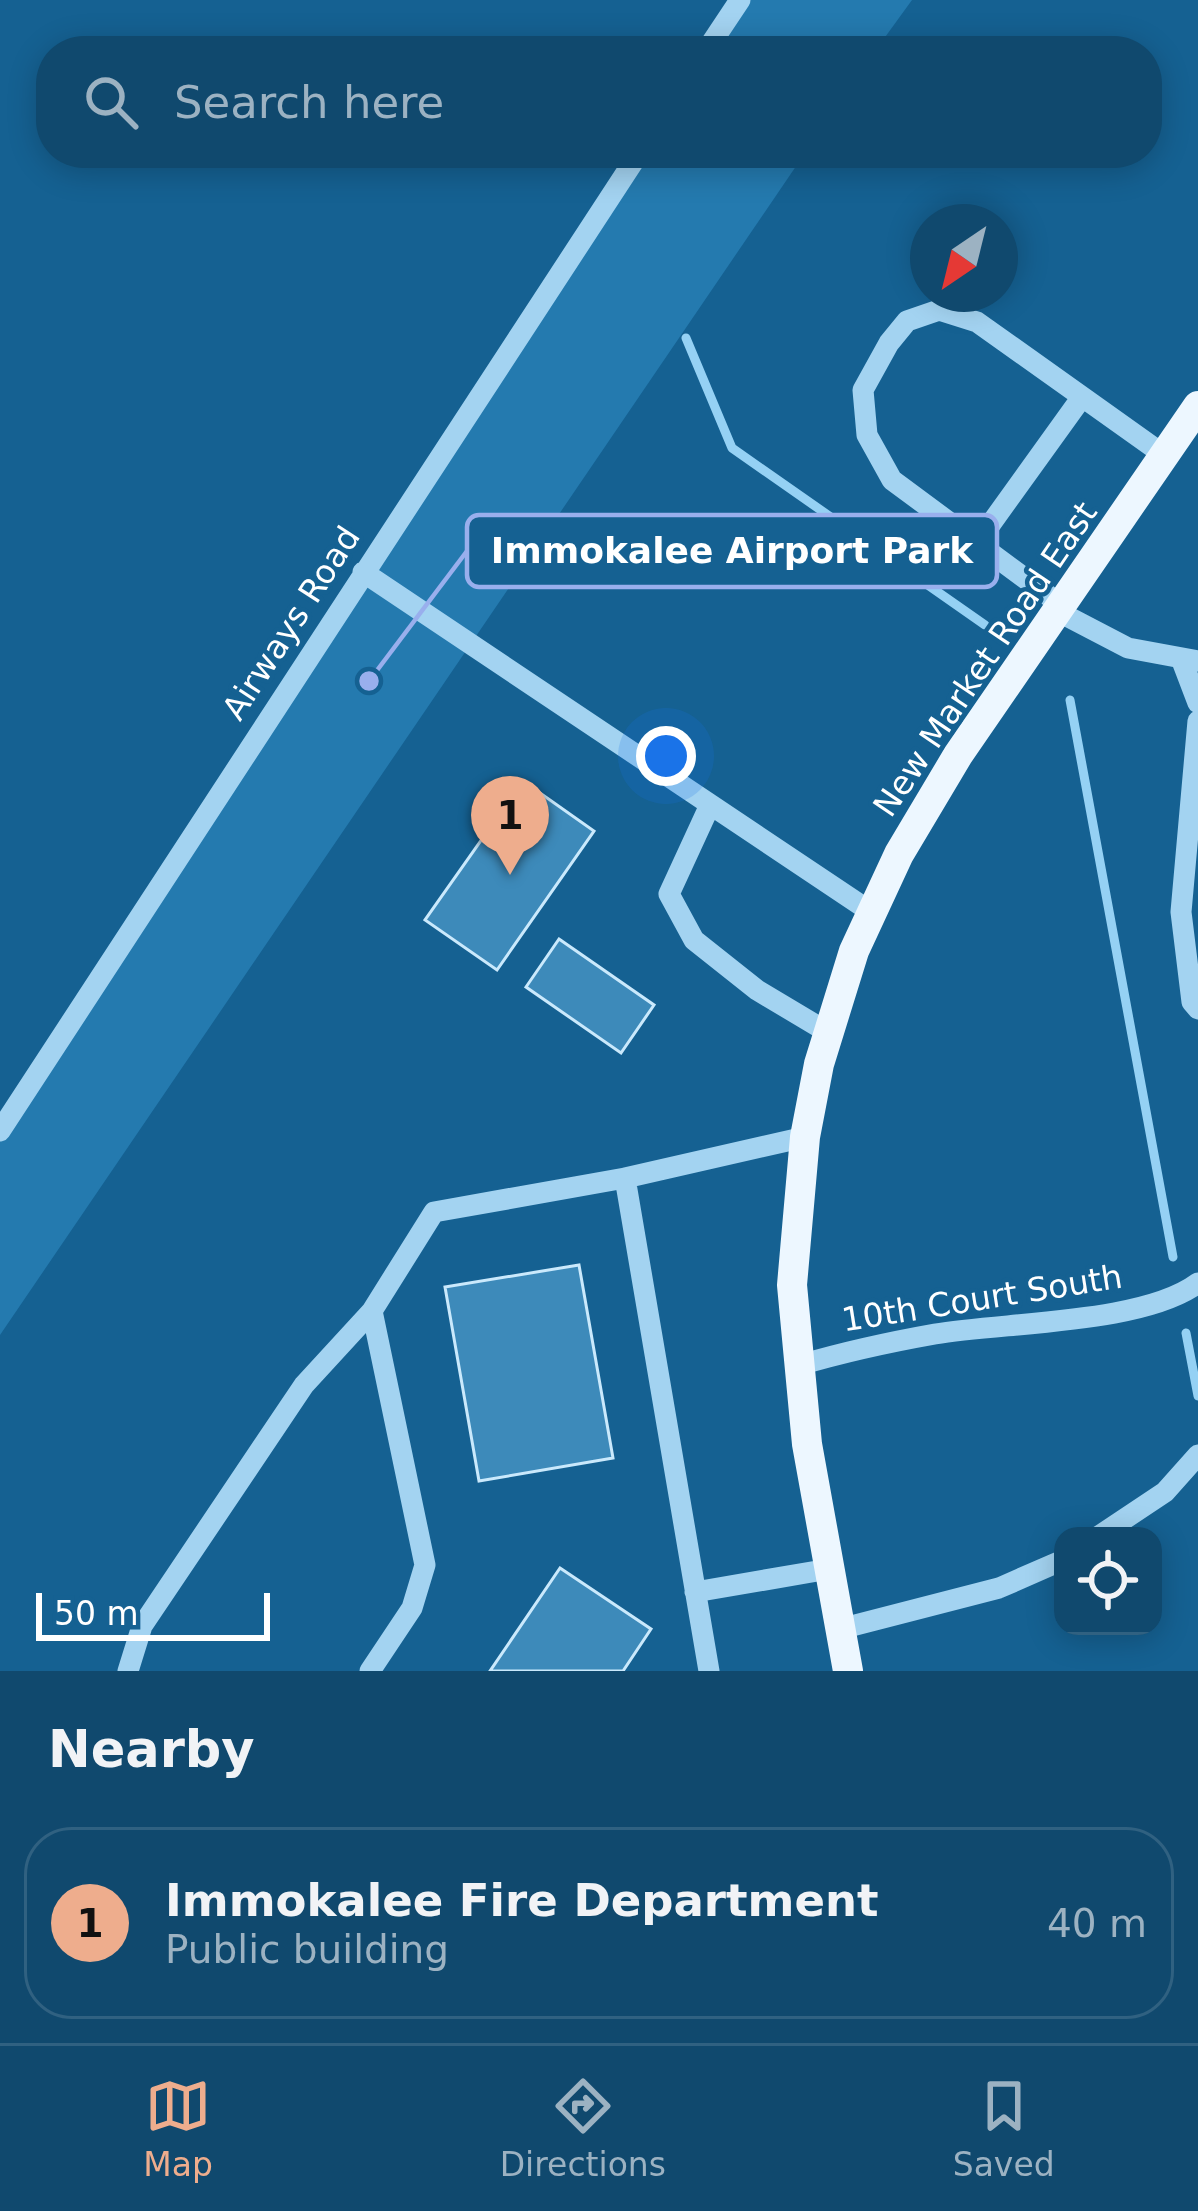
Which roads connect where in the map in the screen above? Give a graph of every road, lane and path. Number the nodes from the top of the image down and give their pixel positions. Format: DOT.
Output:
graph roads {
  1 [pos="740,0"];
  2 [pos="716,36"];
  3 [pos="629,168"];
  4 [pos="1082,397"];
  5 [pos="1198,406"];
  6 [pos="1164,455"];
  7 [pos="977,543"];
  8 [pos="363,572"];
  9 [pos="1059,608"];
  10 [pos="1190,661"];
  11 [pos="1198,703"];
  12 [pos="1198,721"];
  13 [pos="710,805"];
  14 [pos="871,912"];
  15 [pos="1198,1009"];
  16 [pos="829,1033"];
  17 [pos="0,1131"];
  18 [pos="805,1137"];
  19 [pos="625,1178"];
  20 [pos="1198,1283"];
  21 [pos="372,1311"];
  22 [pos="800,1365"];
  23 [pos="1198,1455"];
  24 [pos="1112,1527"];
  25 [pos="1054,1563"];
  26 [pos="829,1569"];
  27 [pos="695,1592"];
  28 [pos="840,1629"];
  29 [pos="128,1671"];
  30 [pos="370,1671"];
  31 [pos="709,1671"];
  32 [pos="848,1671"];
  1 -- 2 [label="street"];
  3 -- 8 [label="street, Airways Road"];
  4 -- 6 [label="street"];
  4 -- 7 [label="street"];
  4 -- 7 [label="street"];
  5 -- 6 [label="main road, New Market Road East"];
  6 -- 9 [label="main road, New Market Road East"];
  7 -- 9 [label="street"];
  8 -- 13 [label="street"];
  8 -- 17 [label="street, Airways Road"];
  9 -- 10 [label="street"];
  9 -- 14 [label="main road, New Market Road East"];
  10 -- 11 [label="street"];
  12 -- 15 [label="street"];
  13 -- 14 [label="street"];
  13 -- 16 [label="street"];
  14 -- 16 [label="main road, New Market Road East"];
  16 -- 18 [label="main road, New Market Road East"];
  18 -- 19 [label="street"];
  18 -- 22 [label="main road, New Market Road East"];
  19 -- 21 [label="street"];
  19 -- 27 [label="street"];
  20 -- 22 [label="street, 10th Court South"];
  21 -- 29 [label="street"];
  21 -- 30 [label="street"];
  22 -- 26 [label="main road, New Market Road East"];
  23 -- 24 [label="street"];
  25 -- 28 [label="street"];
  26 -- 27 [label="street"];
  26 -- 28 [label="main road, New Market Road East"];
  27 -- 31 [label="street"];
  28 -- 32 [label="main road, New Market Road East"];
}
